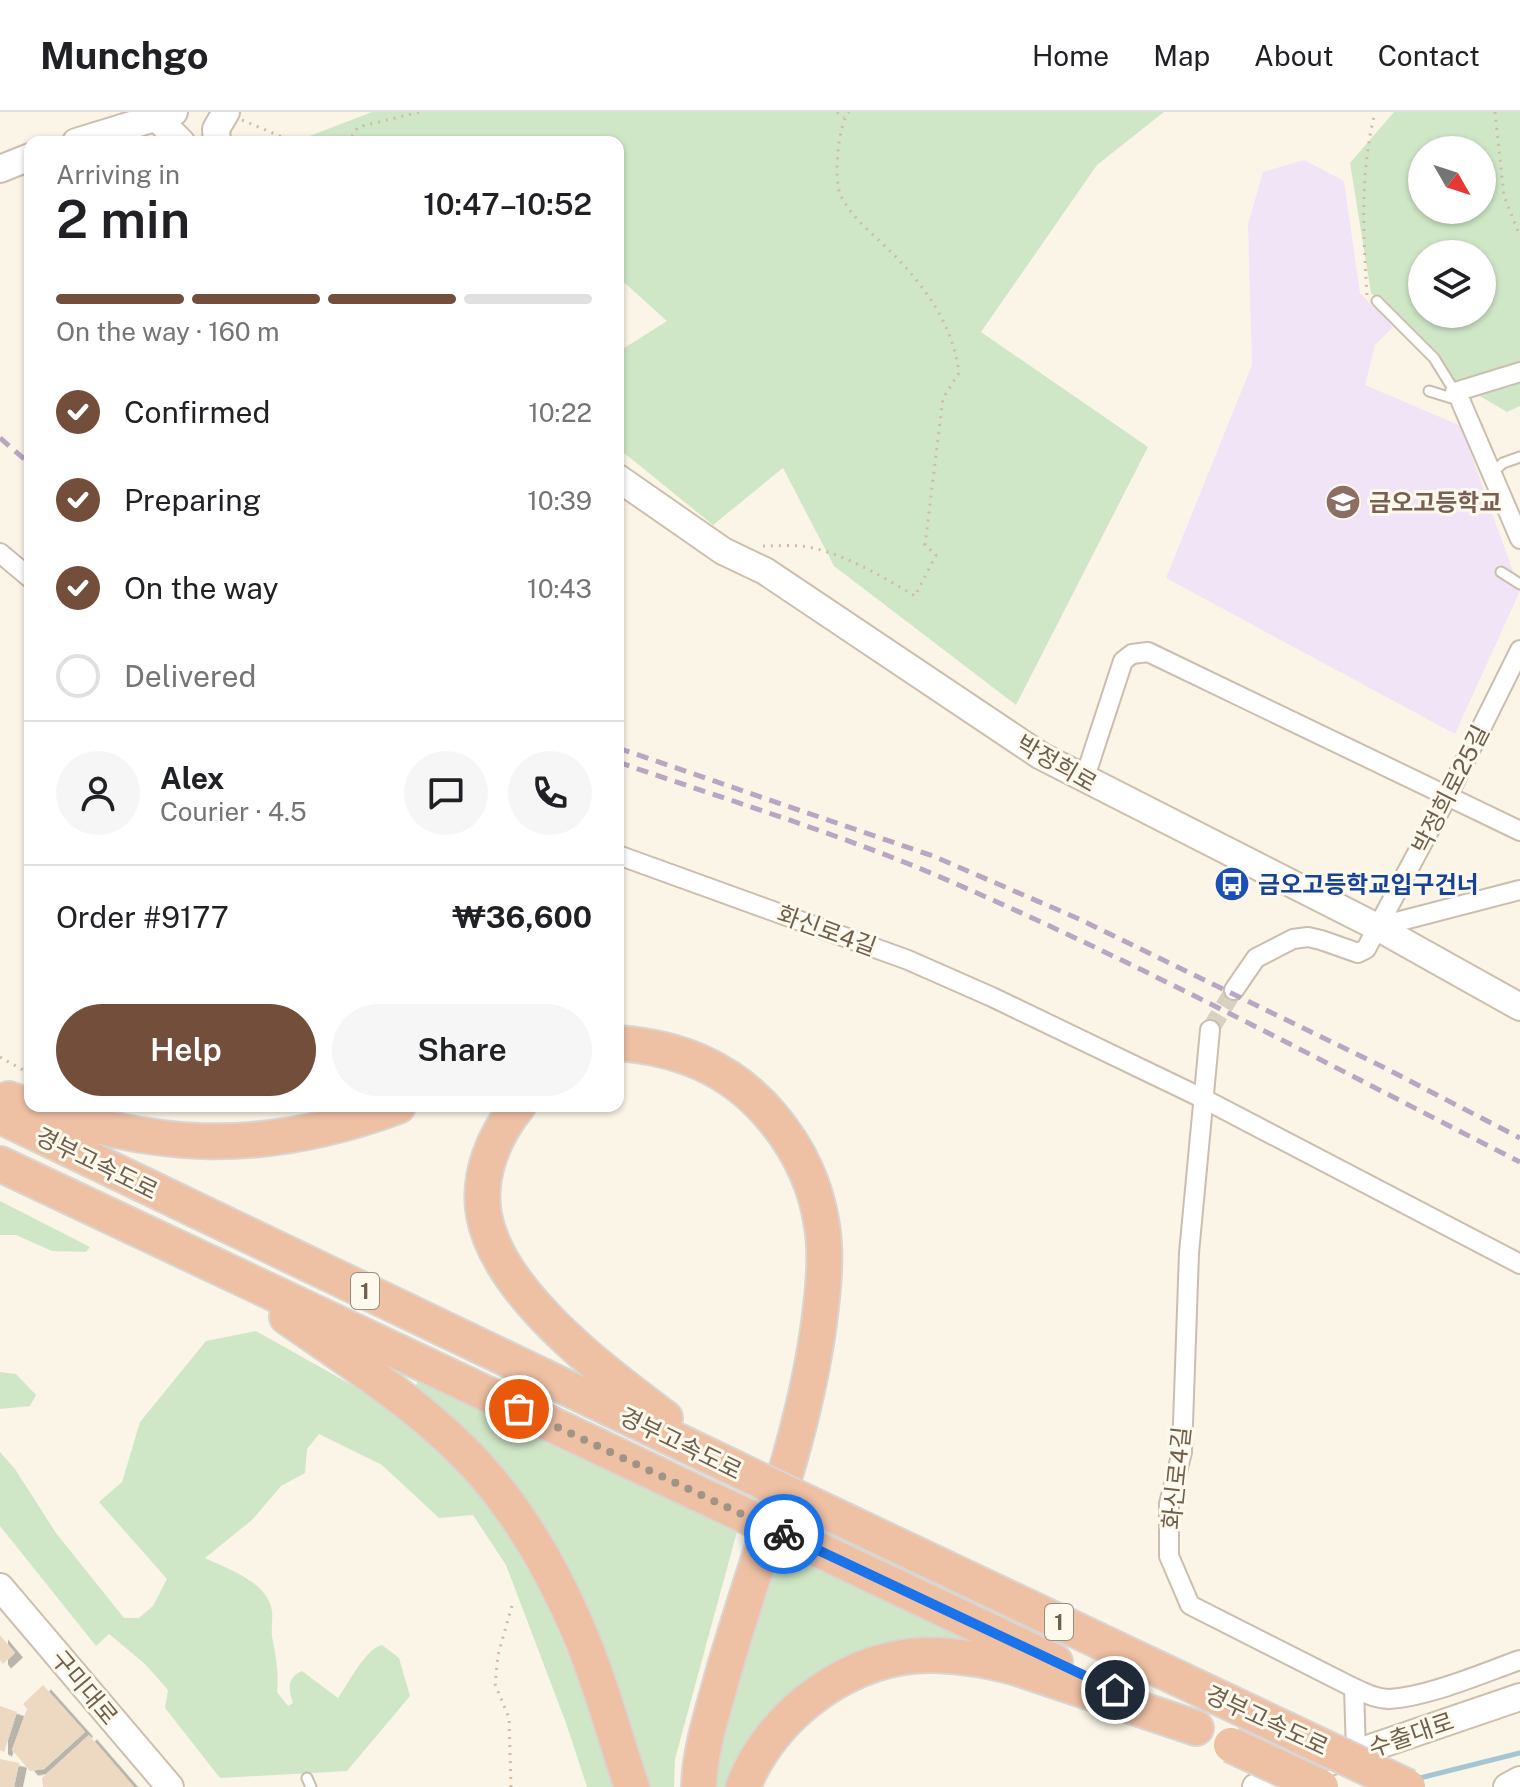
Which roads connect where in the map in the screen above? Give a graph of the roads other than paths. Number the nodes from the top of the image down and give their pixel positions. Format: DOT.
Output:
graph roads {
  1 [pos="159,113"];
  2 [pos="233,115"];
  3 [pos="93,136"];
  4 [pos="176,136"];
  5 [pos="217,136"];
  6 [pos="24,160"];
  7 [pos="0,169"];
  8 [pos="1377,301"];
  9 [pos="1520,372"];
  10 [pos="1429,391"];
  11 [pos="1458,397"];
  12 [pos="1520,457"];
  13 [pos="1492,473"];
  14 [pos="624,482"];
  15 [pos="1520,539"];
  16 [pos="0,553"];
  17 [pos="1501,572"];
  18 [pos="24,573"];
  19 [pos="1520,584"];
  20 [pos="1520,650"];
  21 [pos="1084,780"];
  22 [pos="1447,797"];
  23 [pos="1520,831"];
  24 [pos="624,857"];
  25 [pos="1520,890"];
  26 [pos="1377,927"];
  27 [pos="1234,990"];
  28 [pos="1520,1007"];
  29 [pos="1210,1030"];
  30 [pos="624,1044"];
  31 [pos="624,1060"];
  32 [pos="0,1096"];
  33 [pos="1204,1099"];
  34 [pos="24,1105"];
  35 [pos="43,1112"];
  36 [pos="381,1112"];
  37 [pos="514,1112"];
  38 [pos="0,1116"];
  39 [pos="0,1164"];
  40 [pos="208,1262"];
  41 [pos="1520,1264"];
  42 [pos="730,1466"];
  43 [pos="0,1587"];
  44 [pos="1520,1660"];
  45 [pos="1354,1688"];
  46 [pos="1520,1697"];
  47 [pos="1196,1728"];
  48 [pos="1356,1753"];
  49 [pos="1520,1782"];
  50 [pos="170,1787"];
  51 [pos="632,1787"];
  52 [pos="683,1787"];
  53 [pos="699,1787"];
  54 [pos="743,1787"];
  55 [pos="1256,1787"];
  56 [pos="1321,1787"];
  57 [pos="1408,1787"];
  58 [pos="1507,1787"];
  1 -- 3 [label="street"];
  1 -- 4 [label="street"];
  2 -- 5 [label="street"];
  6 -- 7 [label="street"];
  8 -- 11 [label="lane"];
  9 -- 11 [label="street"];
  10 -- 11 [label="lane"];
  11 -- 13 [label="street"];
  12 -- 13 [label="lane"];
  13 -- 15 [label="street"];
  14 -- 21 [label="street, 박정희로"];
  16 -- 18 [label="street"];
  17 -- 19 [label="lane"];
  20 -- 22 [label="street, 박정희로25길"];
  21 -- 22 [label="street"];
  21 -- 26 [label="street, 박정희로"];
  22 -- 23 [label="street"];
  22 -- 26 [label="street, 박정희로25길"];
  24 -- 33 [label="street, 화신로4길"];
  25 -- 26 [label="street"];
  26 -- 27 [label="street"];
  26 -- 28 [label="street, 박정희로"];
  29 -- 33 [label="street, 화신로4길"];
  30 -- 53 [label="highway"];
  31 -- 52 [label="highway"];
  32 -- 34 [label="highway"];
  33 -- 41 [label="street, 화신로4길"];
  33 -- 45 [label="street, 화신로4길"];
  35 -- 36 [label="highway"];
  37 -- 42 [label="highway"];
  38 -- 42 [label="highway, 경부고속도로 / 1"];
  39 -- 40 [label="highway, 경부고속도로 / 1"];
  40 -- 47 [label="highway, 경부고속도로 / 1, bridge"];
  40 -- 51 [label="highway"];
  42 -- 57 [label="highway, 경부고속도로 / 1, bridge"];
  43 -- 50 [label="street, 구미대로"];
  44 -- 45 [label="street, 화신로4길"];
  45 -- 48 [label="street"];
  46 -- 48 [label="street, 수출대로"];
  47 -- 54 [label="highway"];
  47 -- 56 [label="highway, 경부고속도로 / 1, bridge"];
  48 -- 55 [label="street, 수출대로"];
  49 -- 58 [label="street"];
}
